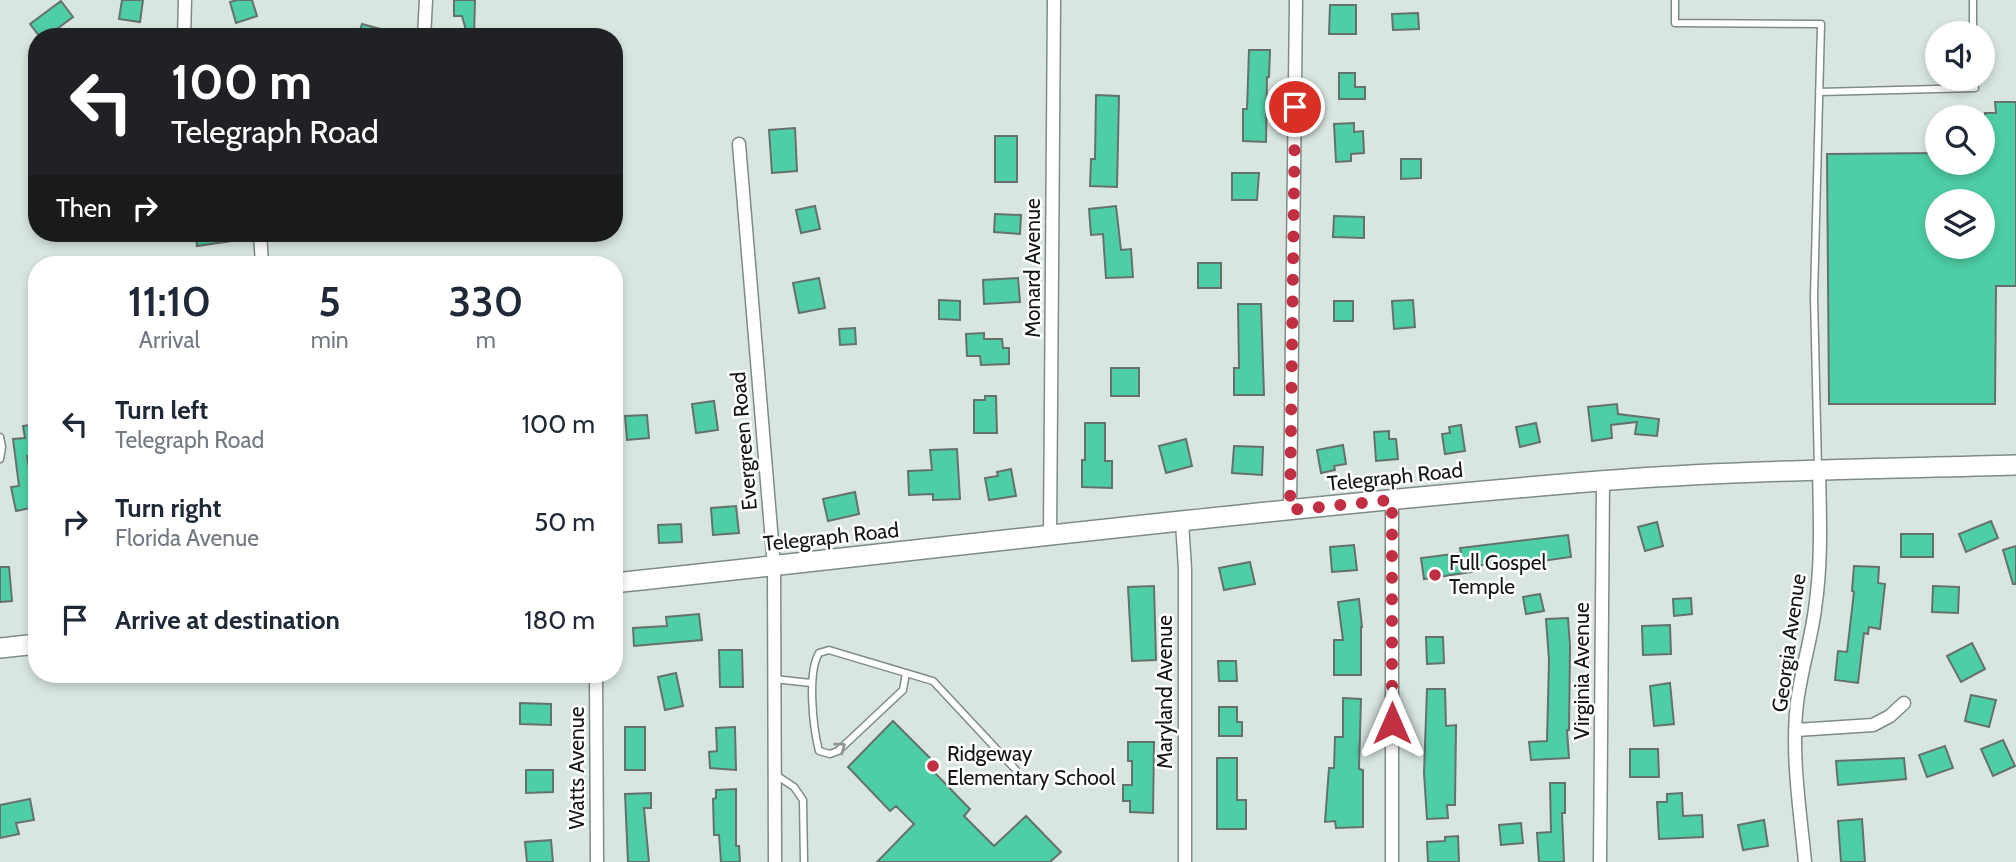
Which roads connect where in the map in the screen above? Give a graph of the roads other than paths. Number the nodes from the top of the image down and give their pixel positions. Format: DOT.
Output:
graph roads {
  1 [pos="185,0"];
  2 [pos="426,0"];
  3 [pos="1054,0"];
  4 [pos="1296,0"];
  5 [pos="1675,0"];
  6 [pos="1973,0"];
  7 [pos="1973,21"];
  8 [pos="184,28"];
  9 [pos="424,28"];
  10 [pos="1925,89"];
  11 [pos="1819,92"];
  12 [pos="739,144"];
  13 [pos="0,437"];
  14 [pos="0,459"];
  15 [pos="2016,465"];
  16 [pos="1819,470"];
  17 [pos="1603,481"];
  18 [pos="1392,500"];
  19 [pos="1290,510"];
  20 [pos="1182,522"];
  21 [pos="1050,536"];
  22 [pos="774,566"];
  23 [pos="623,582"];
  24 [pos="28,645"];
  25 [pos="0,648"];
  26 [pos="906,673"];
  27 [pos="774,679"];
  28 [pos="596,683"];
  29 [pos="811,683"];
  30 [pos="1904,703"];
  31 [pos="1796,730"];
  32 [pos="1016,770"];
  33 [pos="774,774"];
  34 [pos="597,862"];
  35 [pos="775,862"];
  36 [pos="804,862"];
  37 [pos="1185,862"];
  38 [pos="1391,862"];
  39 [pos="1600,862"];
  40 [pos="1805,862"];
  1 -- 8 [label="street"];
  2 -- 9 [label="street"];
  3 -- 21 [label="street, Monard Avenue"];
  4 -- 19 [label="street"];
  5 -- 11 [label="lane"];
  6 -- 7 [label="lane"];
  10 -- 11 [label="lane"];
  11 -- 16 [label="lane"];
  12 -- 22 [label="street, Evergreen Road"];
  13 -- 14 [label="lane"];
  15 -- 16 [label="main road, Telegraph Road"];
  16 -- 17 [label="main road, Telegraph Road"];
  16 -- 31 [label="street, Georgia Avenue"];
  17 -- 18 [label="main road, Telegraph Road"];
  17 -- 39 [label="street, Virginia Avenue"];
  18 -- 19 [label="main road, Telegraph Road"];
  18 -- 38 [label="street"];
  19 -- 20 [label="main road, Telegraph Road"];
  20 -- 21 [label="main road, Telegraph Road"];
  20 -- 37 [label="street, Maryland Avenue"];
  21 -- 22 [label="main road, Telegraph Road"];
  22 -- 23 [label="main road, Telegraph Road"];
  22 -- 27 [label="street, Evergreen Road"];
  24 -- 25 [label="main road"];
  26 -- 29 [label="lane"];
  29 -- 26 [label="lane, one-way"];
  26 -- 32 [label="lane"];
  27 -- 29 [label="lane"];
  27 -- 33 [label="street, Evergreen Road"];
  28 -- 34 [label="street, Watts Avenue"];
  30 -- 31 [label="street"];
  31 -- 40 [label="street, Georgia Avenue"];
  33 -- 35 [label="street, Evergreen Road"];
  33 -- 36 [label="lane"];
}
